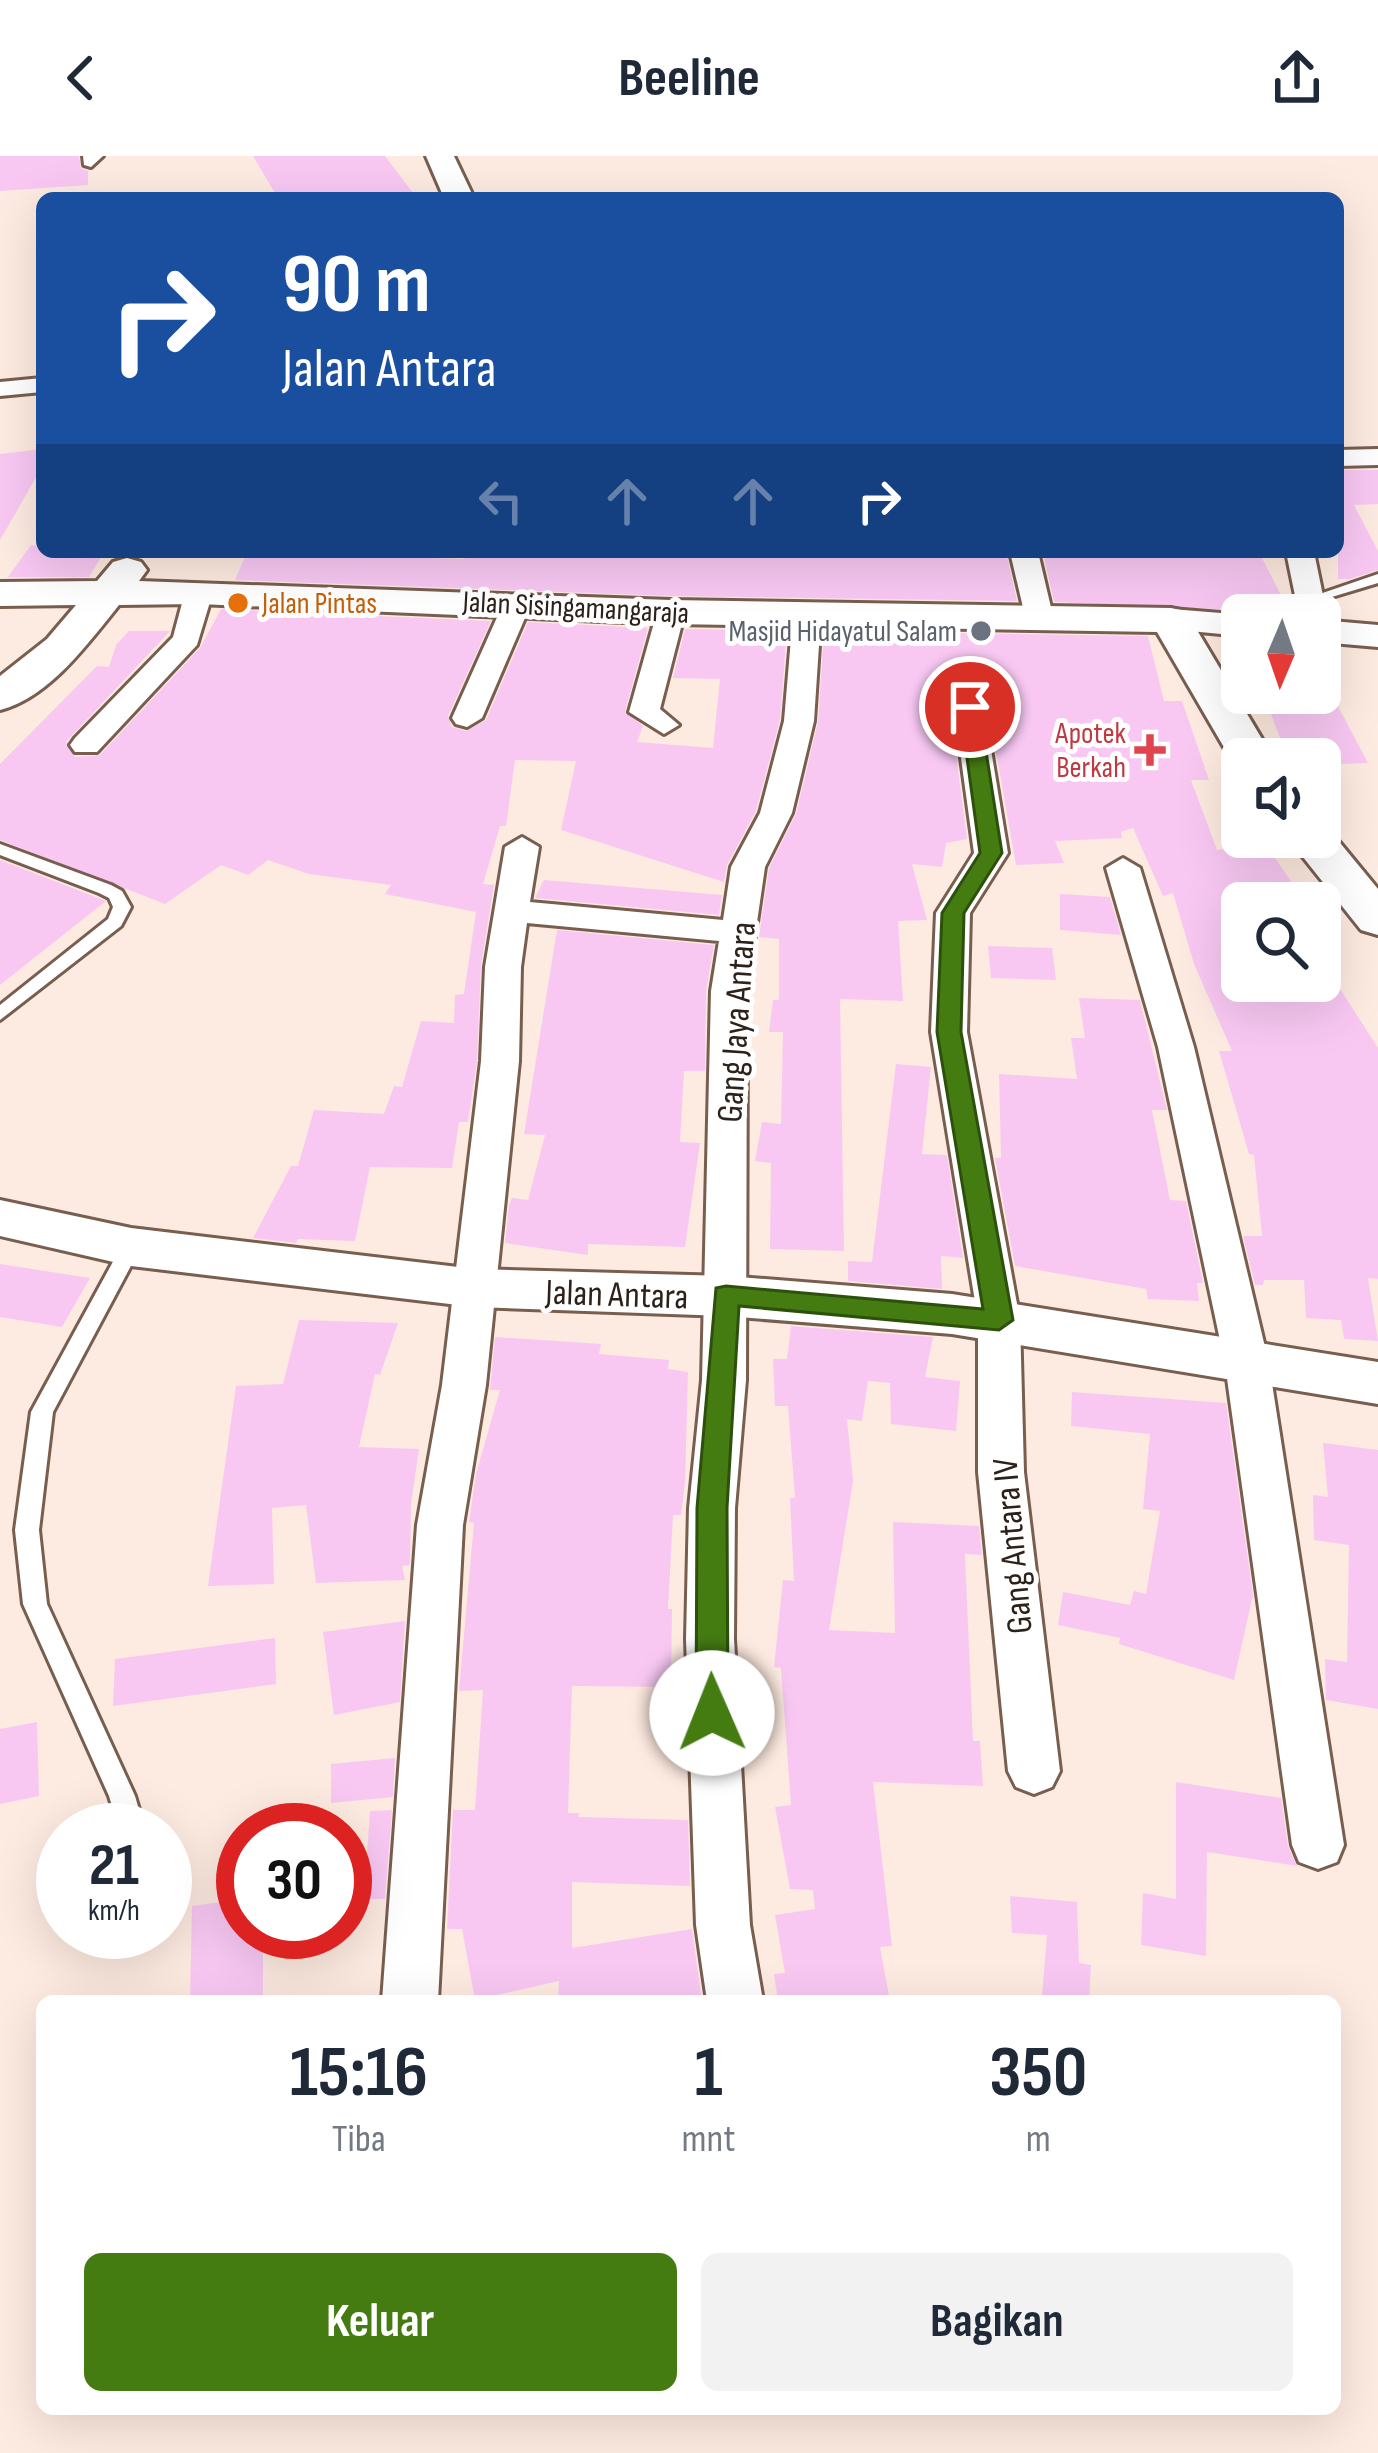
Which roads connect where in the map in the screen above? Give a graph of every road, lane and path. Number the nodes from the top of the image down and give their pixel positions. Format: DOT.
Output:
graph roads {
  1 [pos="440,156"];
  2 [pos="451,192"];
  3 [pos="36,386"];
  4 [pos="0,389"];
  5 [pos="1375,457"];
  6 [pos="1344,458"];
  7 [pos="137,558"];
  8 [pos="1026,558"];
  9 [pos="1301,558"];
  10 [pos="1378,578"];
  11 [pos="108,590"];
  12 [pos="199,592"];
  13 [pos="0,594"];
  14 [pos="1310,594"];
  15 [pos="1341,600"];
  16 [pos="517,604"];
  17 [pos="671,612"];
  18 [pos="807,615"];
  19 [pos="1040,616"];
  20 [pos="1171,620"];
  21 [pos="1221,624"];
  22 [pos="1341,624"];
  23 [pos="1378,636"];
  24 [pos="3,694"];
  25 [pos="970,707"];
  26 [pos="467,718"];
  27 [pos="664,725"];
  28 [pos="1240,738"];
  29 [pos="86,745"];
  30 [pos="521,847"];
  31 [pos="0,849"];
  32 [pos="1327,858"];
  33 [pos="1123,868"];
  34 [pos="512,910"];
  35 [pos="1378,920"];
  36 [pos="738,932"];
  37 [pos="0,1013"];
  38 [pos="0,1218"];
  39 [pos="131,1247"];
  40 [pos="475,1288"];
  41 [pos="726,1295"];
  42 [pos="999,1320"];
  43 [pos="1247,1364"];
  44 [pos="1378,1383"];
  45 [pos="1034,1771"];
  46 [pos="124,1803"];
  47 [pos="1318,1845"];
  48 [pos="410,1995"];
  49 [pos="734,1995"];
  1 -- 2 [label="main road"];
  3 -- 4 [label="street"];
  5 -- 6 [label="street"];
  7 -- 11 [label="main road"];
  8 -- 19 [label="street"];
  9 -- 14 [label="street"];
  10 -- 15 [label="lane"];
  11 -- 12 [label="main road, Jalan Sisingamangaraja"];
  11 -- 13 [label="main road, Jalan Sisingamangaraja"];
  11 -- 24 [label="main road"];
  12 -- 16 [label="main road, Jalan Sisingamangaraja"];
  12 -- 29 [label="street"];
  16 -- 17 [label="main road, Jalan Sisingamangaraja"];
  16 -- 26 [label="street"];
  17 -- 18 [label="main road, Jalan Sisingamangaraja"];
  17 -- 27 [label="street"];
  18 -- 19 [label="main road, Jalan Sisingamangaraja"];
  18 -- 36 [label="street, Gang Jaya Antara"];
  19 -- 20 [label="main road, Jalan Sisingamangaraja"];
  20 -- 21 [label="street"];
  20 -- 28 [label="main road"];
  22 -- 23 [label="street"];
  25 -- 42 [label="street, Gang Antara IV"];
  30 -- 34 [label="street"];
  31 -- 37 [label="lane"];
  32 -- 35 [label="main road"];
  33 -- 43 [label="street"];
  34 -- 36 [label="street"];
  34 -- 40 [label="street"];
  36 -- 41 [label="street, Gang Jaya Antara"];
  38 -- 39 [label="street, Jalan Antara"];
  39 -- 40 [label="street, Jalan Antara"];
  39 -- 46 [label="lane"];
  40 -- 41 [label="street, Jalan Antara"];
  40 -- 48 [label="street"];
  41 -- 42 [label="street, Jalan Antara"];
  41 -- 49 [label="street, Gang Jaya Antara"];
  42 -- 43 [label="street, Jalan Antara"];
  42 -- 45 [label="street, Gang Antara IV"];
  43 -- 44 [label="street, Jalan Antara"];
  43 -- 47 [label="street"];
}
